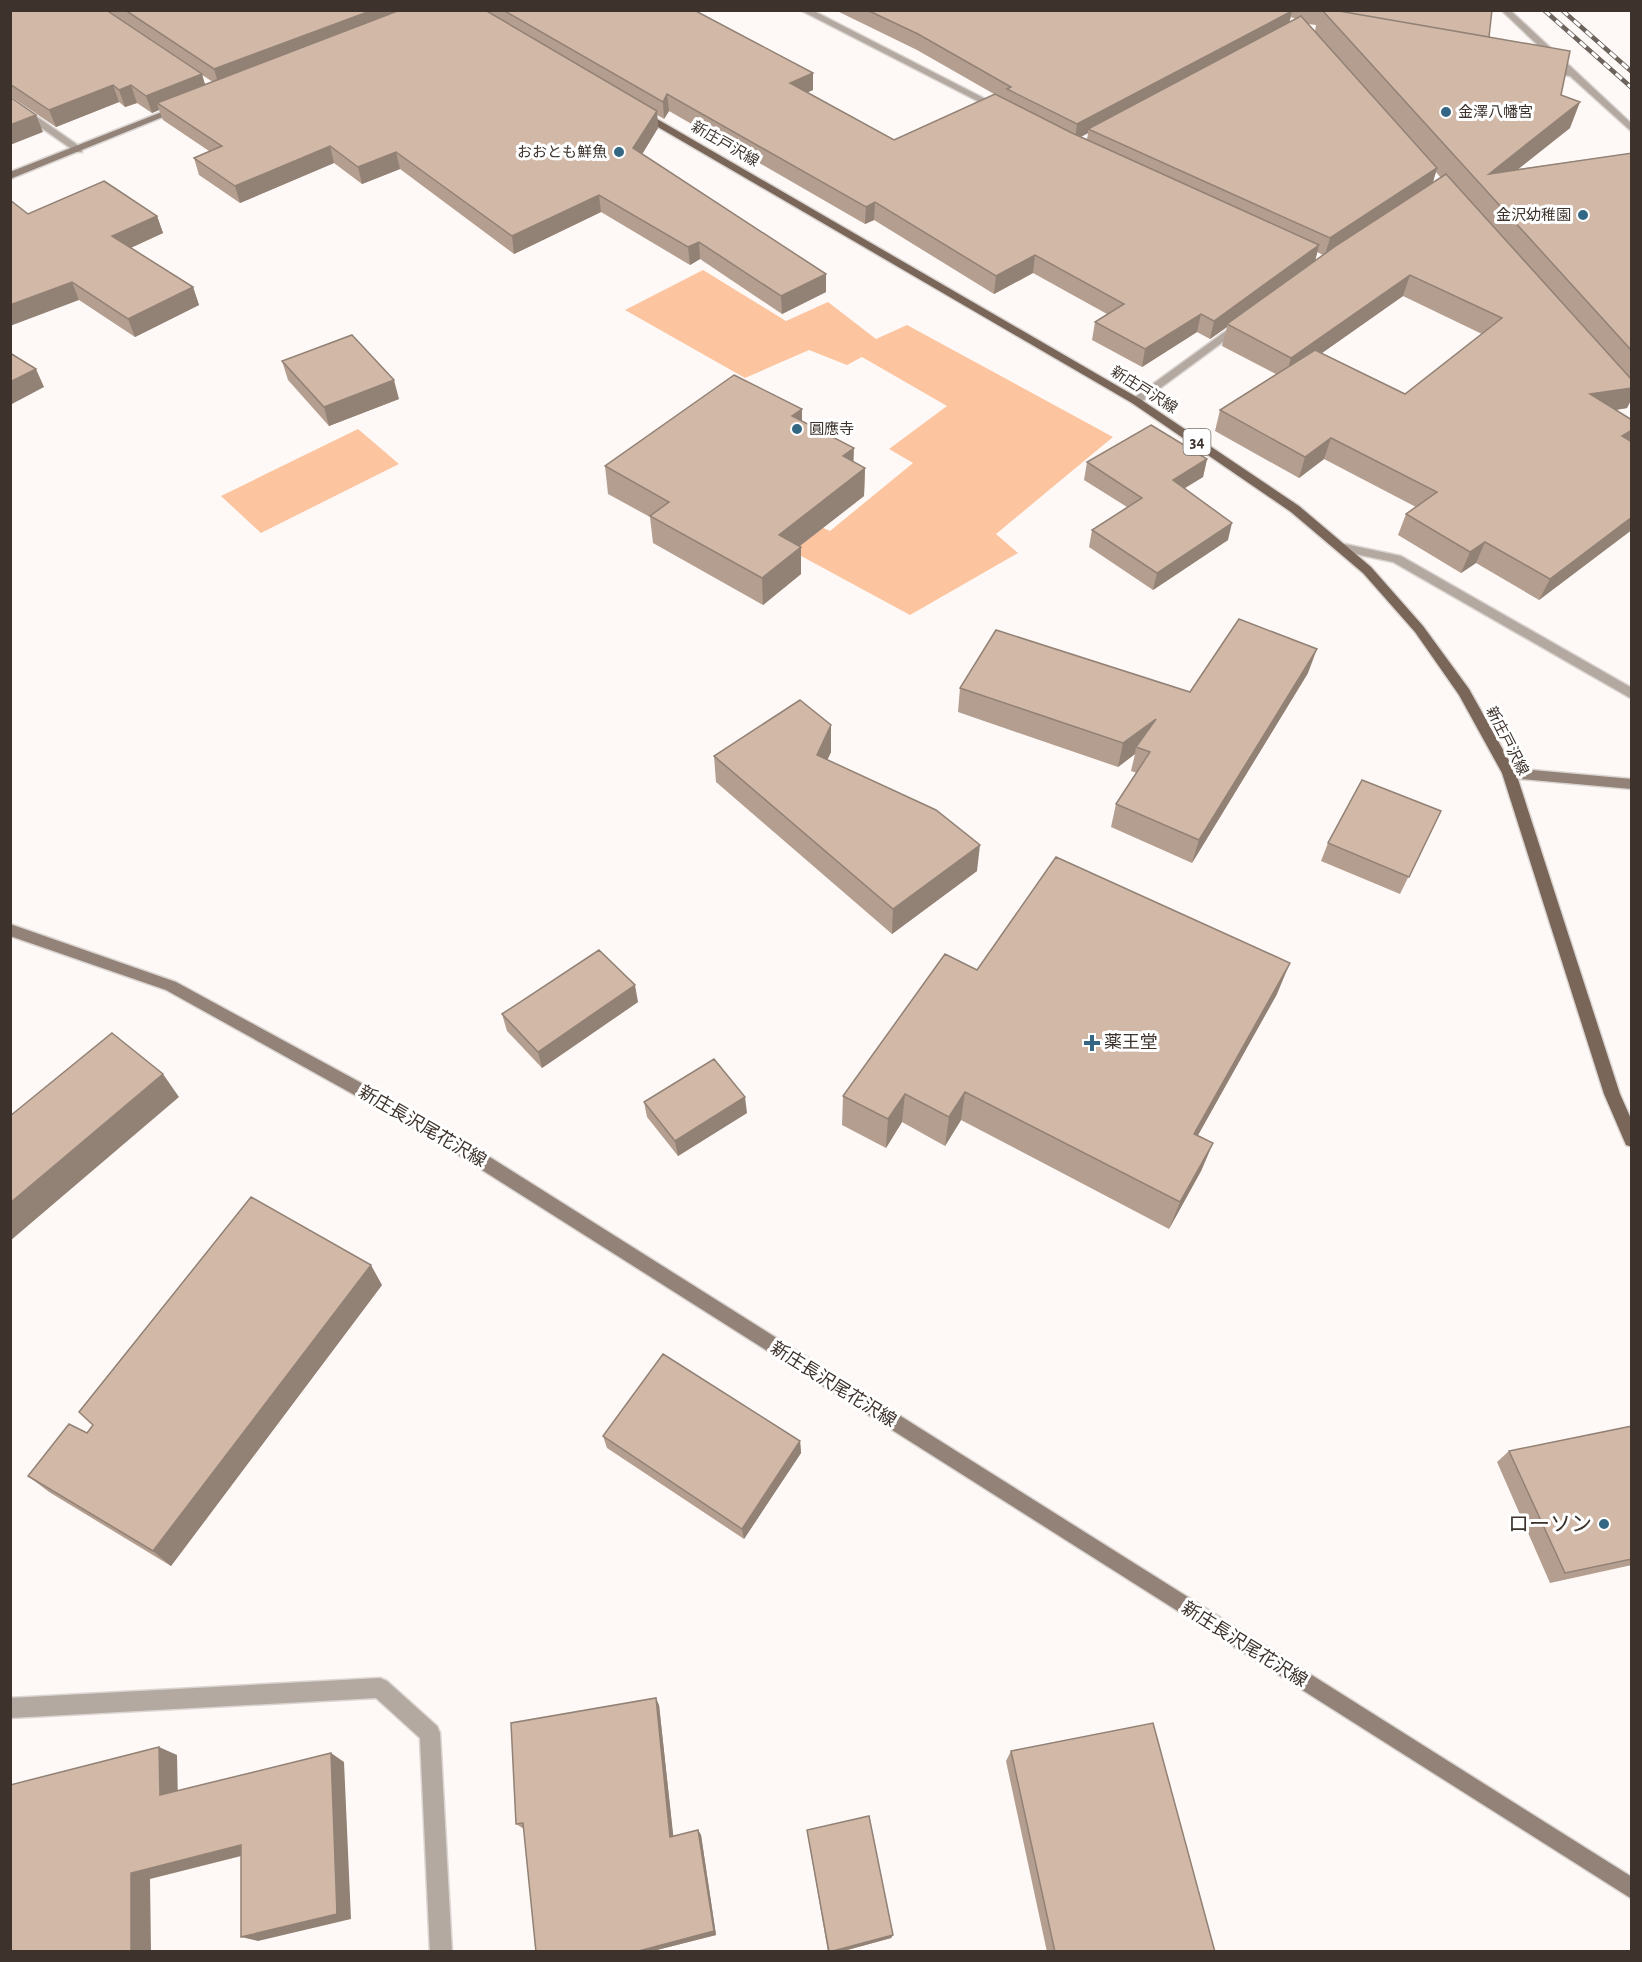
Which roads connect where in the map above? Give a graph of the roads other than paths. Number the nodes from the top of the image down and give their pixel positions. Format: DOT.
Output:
graph roads {
  1 [pos="804,10"];
  2 [pos="1505,10"];
  3 [pos="1540,68"];
  4 [pos="1574,74"];
  5 [pos="10,101"];
  6 [pos="187,105"];
  7 [pos="630,107"];
  8 [pos="1012,114"];
  9 [pos="1632,129"];
  10 [pos="79,150"];
  11 [pos="10,176"];
  12 [pos="1250,318"];
  13 [pos="1136,401"];
  14 [pos="1340,547"];
  15 [pos="1632,694"];
  16 [pos="1509,774"];
  17 [pos="1632,783"];
  18 [pos="10,930"];
  19 [pos="1632,1140"];
  20 [pos="10,1708"];
  21 [pos="1632,1889"];
  22 [pos="441,1952"];
  1 -- 8 [label="street"];
  2 -- 4 [label="street"];
  3 -- 4 [label="street"];
  4 -- 9 [label="street"];
  5 -- 10 [label="street"];
  6 -- 10 [label="main road"];
  7 -- 13 [label="main road, 新庄戸沢線 / 34"];
  10 -- 11 [label="main road"];
  12 -- 13 [label="street"];
  13 -- 14 [label="main road, 新庄戸沢線 / 34"];
  14 -- 15 [label="street"];
  14 -- 16 [label="main road, 新庄戸沢線 / 34"];
  16 -- 17 [label="main road"];
  16 -- 19 [label="main road, 新庄戸沢線 / 34"];
  18 -- 21 [label="main road, 新庄長沢尾花沢線"];
  20 -- 22 [label="street"];
}
